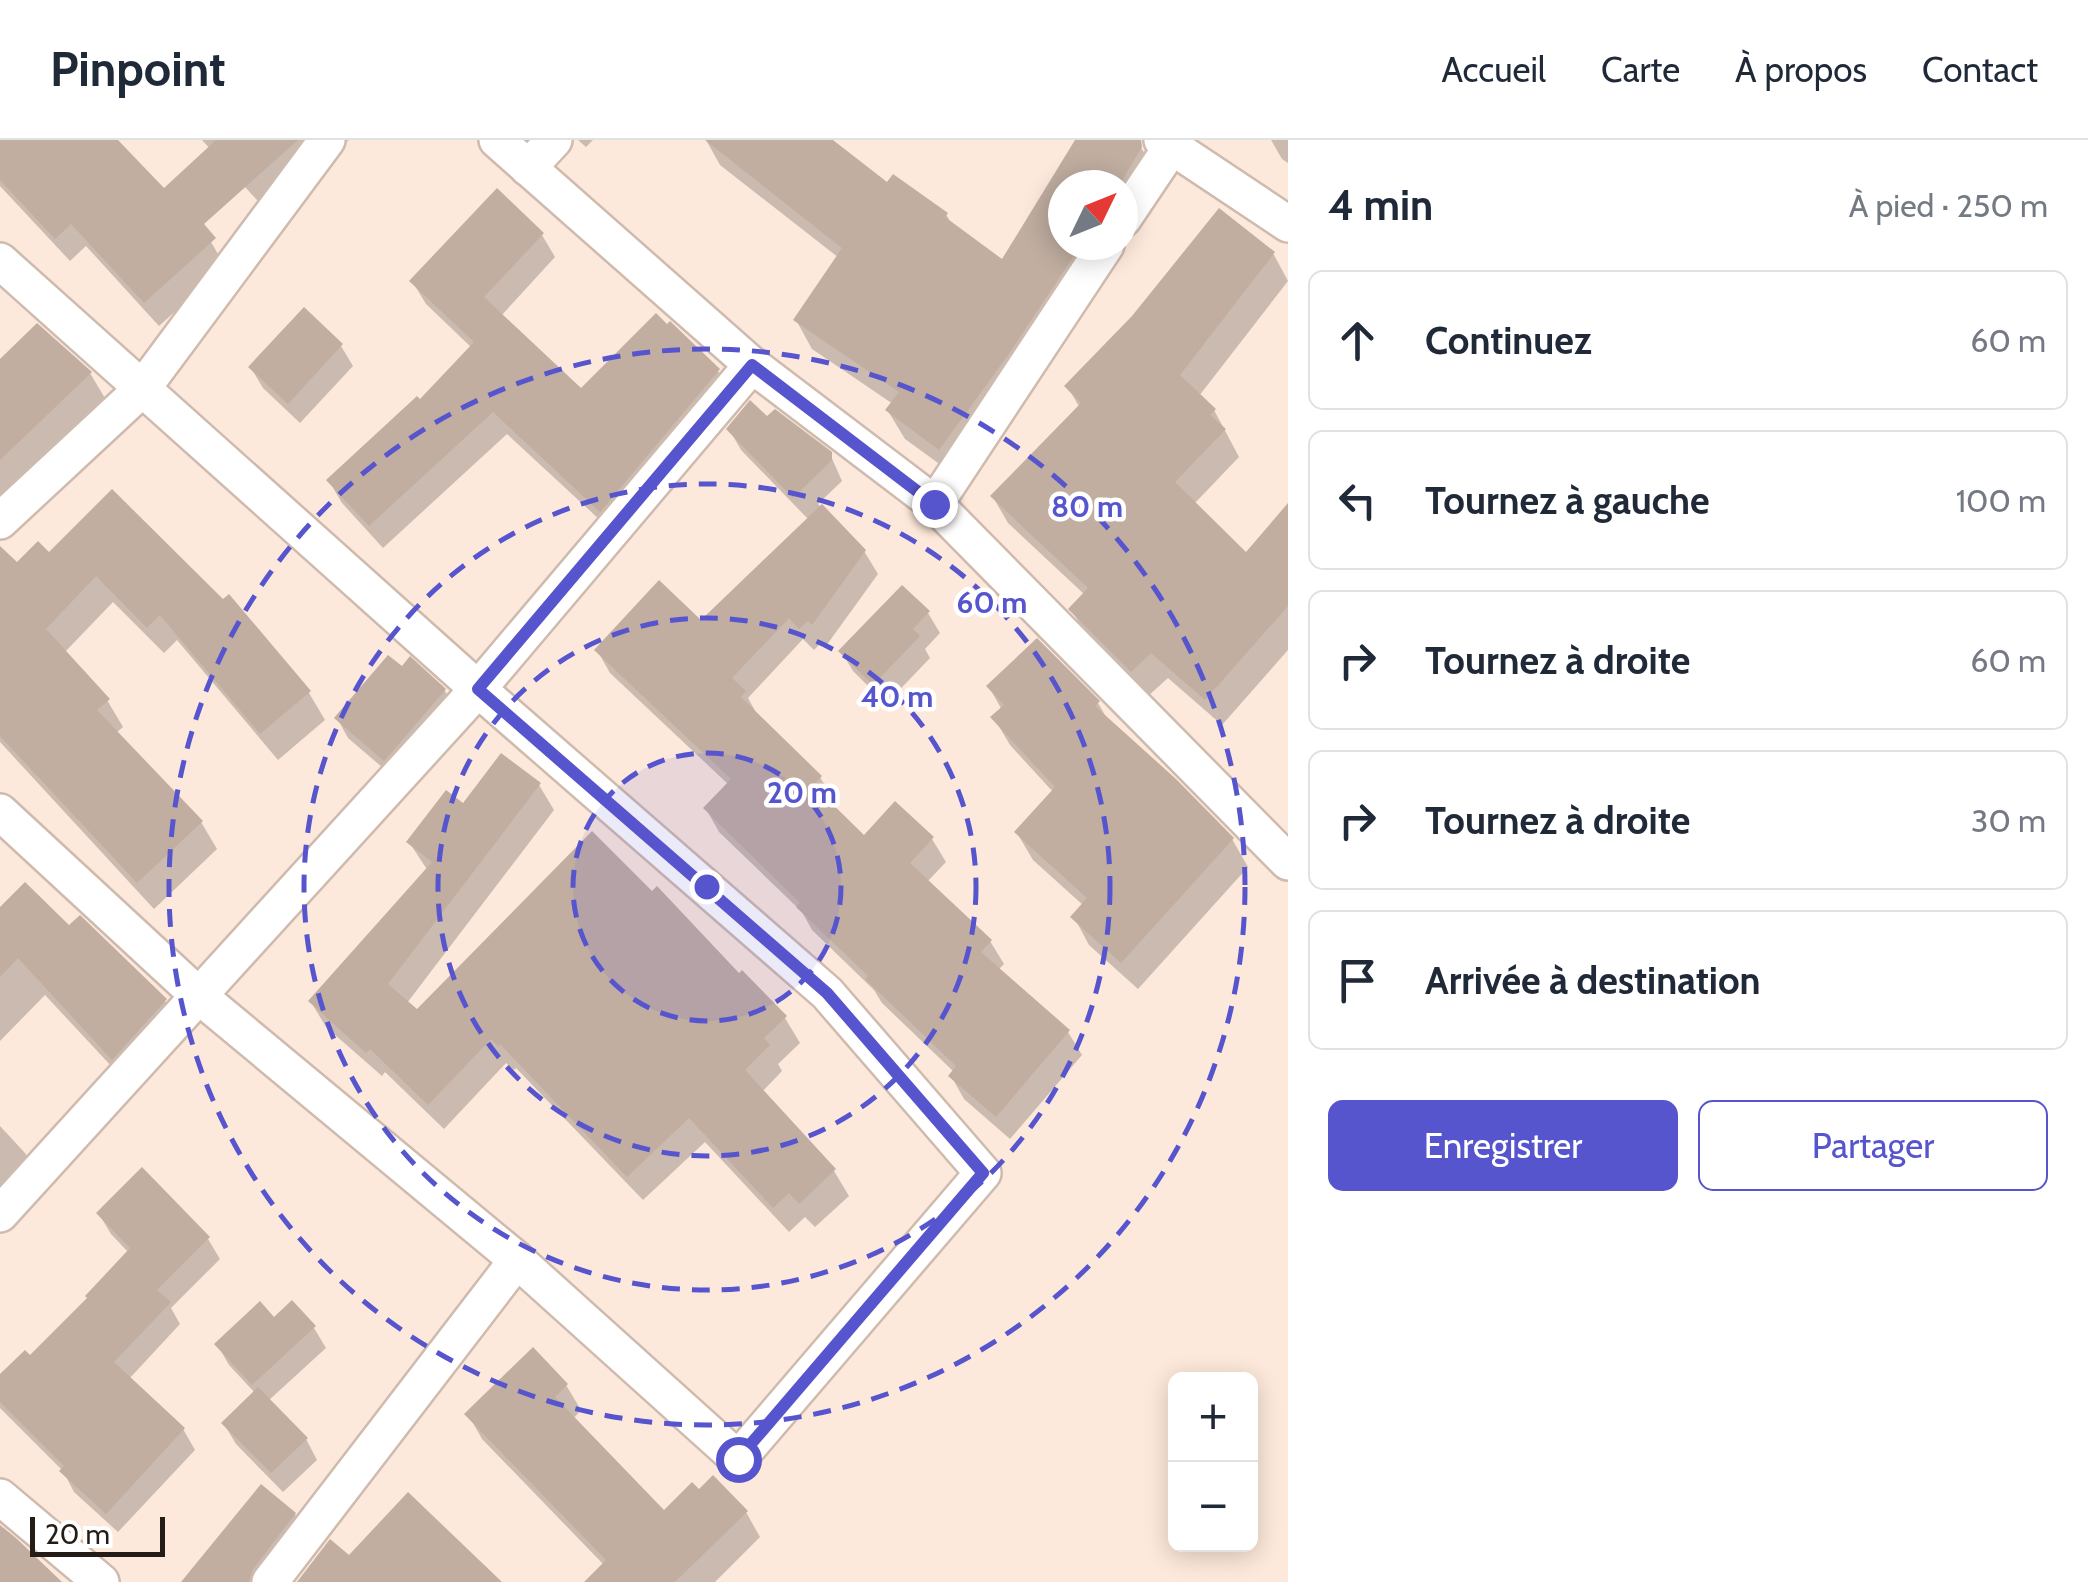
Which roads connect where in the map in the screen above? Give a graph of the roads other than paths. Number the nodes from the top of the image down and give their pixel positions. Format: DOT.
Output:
graph roads {
  1 [pos="328,140"];
  2 [pos="497,140"];
  3 [pos="554,140"];
  4 [pos="1170,142"];
  5 [pos="528,168"];
  6 [pos="1138,194"];
  7 [pos="1288,224"];
  8 [pos="0,260"];
  9 [pos="1096,260"];
  10 [pos="752,365"];
  11 [pos="142,389"];
  12 [pos="934,504"];
  13 [pos="0,520"];
  14 [pos="478,689"];
  15 [pos="0,812"];
  16 [pos="1288,862"];
  17 [pos="199,996"];
  18 [pos="0,1214"];
  19 [pos="517,1260"];
  20 [pos="0,1497"];
  21 [pos="101,1582"];
  22 [pos="270,1582"];
  1 -- 11 [label="street"];
  2 -- 5 [label="street"];
  3 -- 5 [label="street"];
  4 -- 6 [label="street"];
  4 -- 7 [label="street"];
  5 -- 10 [label="street"];
  8 -- 11 [label="street"];
  9 -- 12 [label="street"];
  10 -- 12 [label="street"];
  10 -- 14 [label="street"];
  11 -- 13 [label="street"];
  11 -- 14 [label="street"];
  12 -- 16 [label="street"];
  14 -- 17 [label="street"];
  14 -- 19 [label="street"];
  15 -- 17 [label="street"];
  17 -- 18 [label="street"];
  17 -- 19 [label="street"];
  19 -- 22 [label="street"];
  20 -- 21 [label="street"];
}
